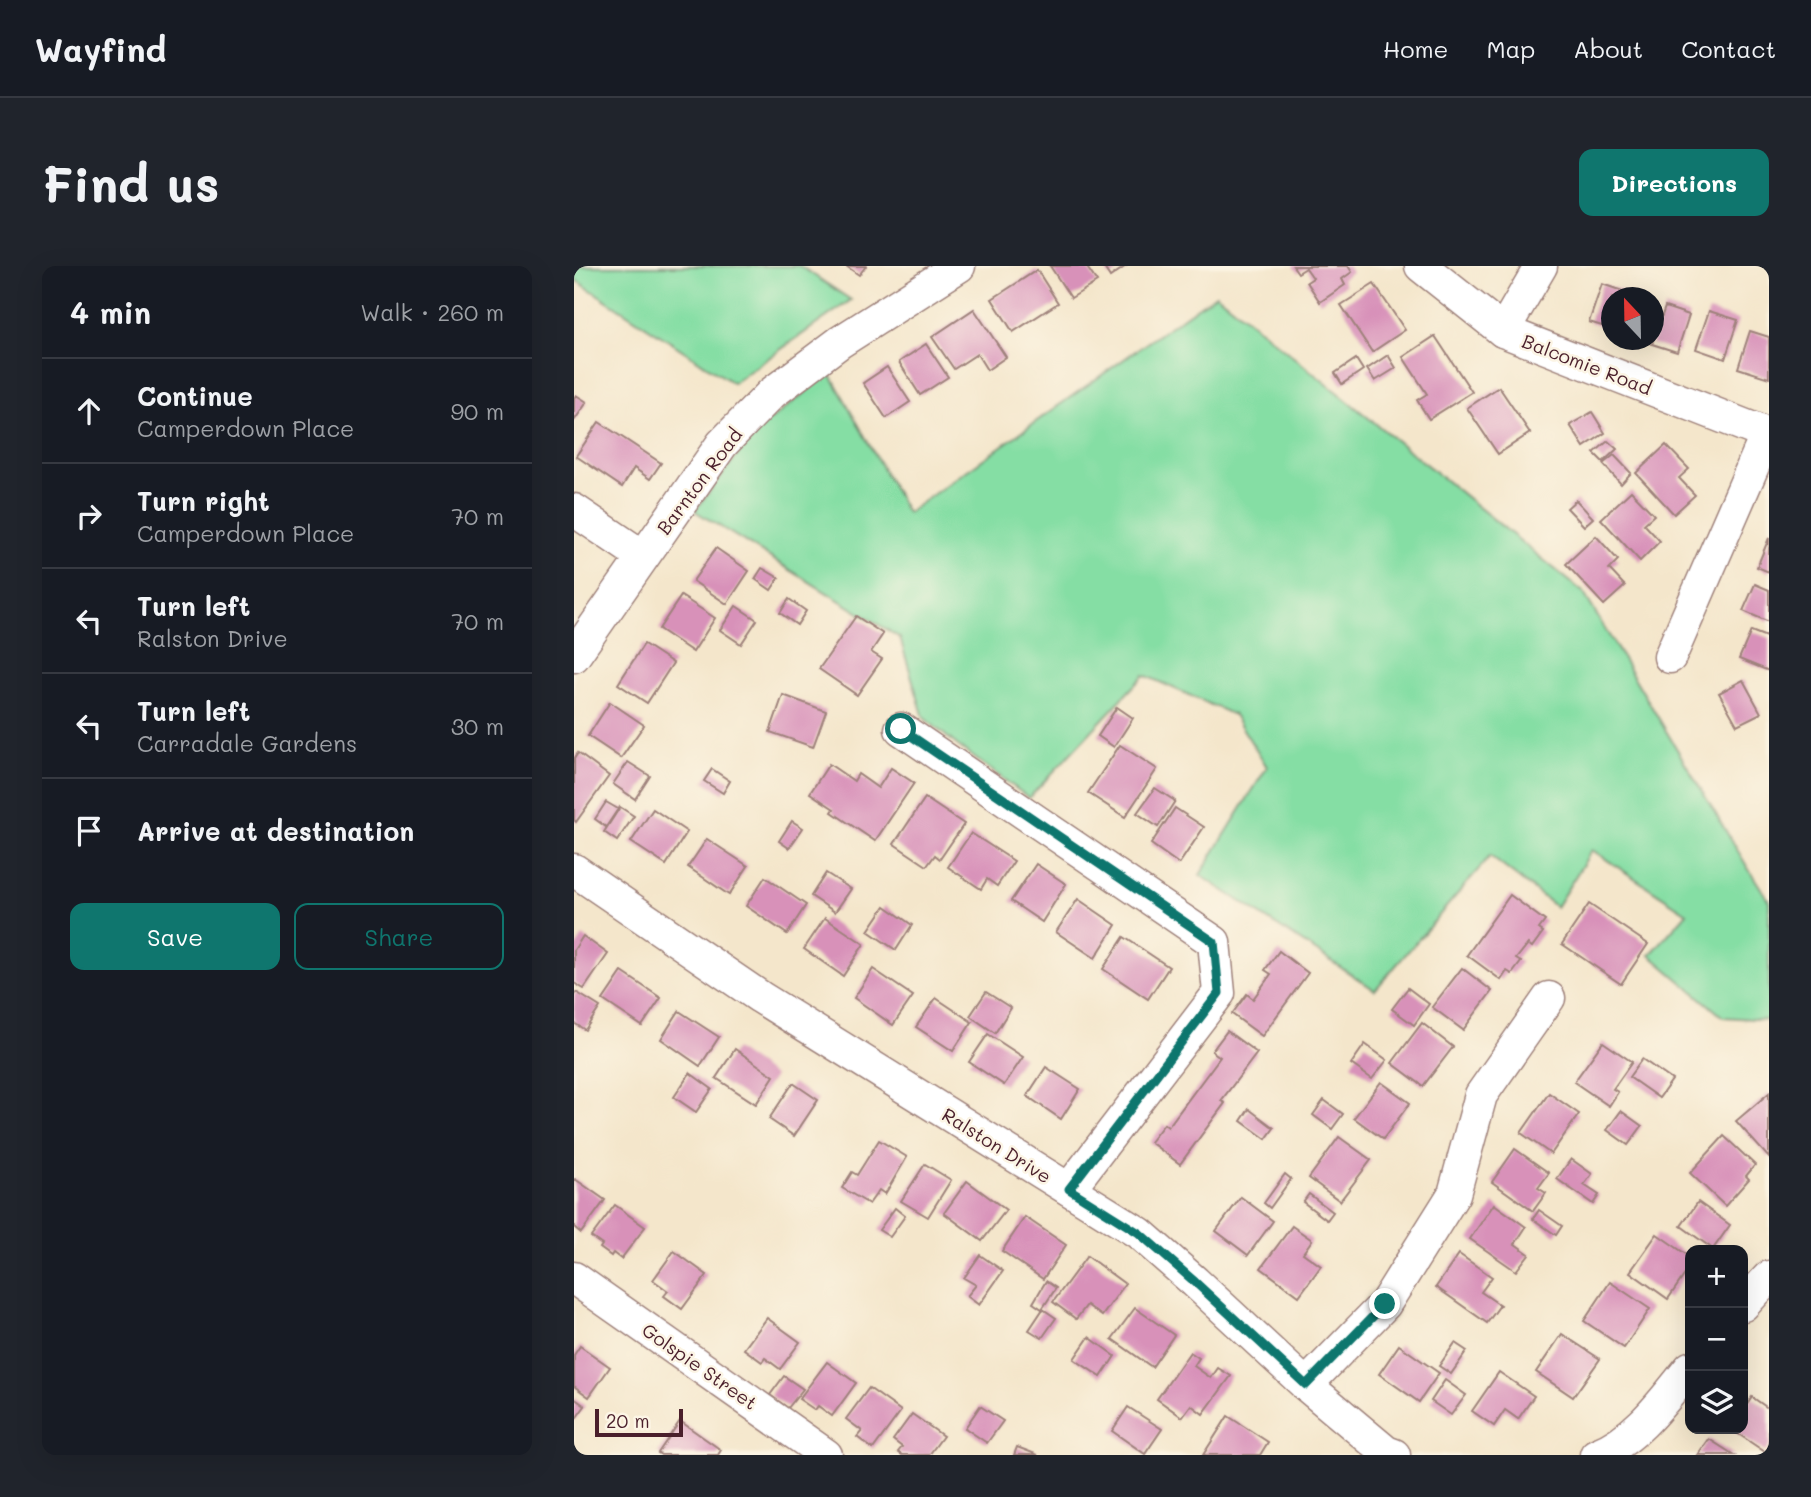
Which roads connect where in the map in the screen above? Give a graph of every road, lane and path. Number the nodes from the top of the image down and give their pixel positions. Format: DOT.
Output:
graph roads {
  1 [pos="959,266"];
  2 [pos="1421,266"];
  3 [pos="1541,266"];
  4 [pos="1503,331"];
  5 [pos="1768,435"];
  6 [pos="574,510"];
  7 [pos="642,556"];
  8 [pos="574,656"];
  9 [pos="1670,657"];
  10 [pos="901,729"];
  11 [pos="574,870"];
  12 [pos="1549,998"];
  13 [pos="1069,1189"];
  14 [pos="574,1278"];
  15 [pos="1769,1278"];
  16 [pos="1748,1300"];
  17 [pos="1688,1371"];
  18 [pos="1306,1385"];
  19 [pos="826,1455"];
  20 [pos="1394,1455"];
  21 [pos="1596,1455"];
  1 -- 7 [label="street, Barnton Road"];
  2 -- 4 [label="street, Balcomie Road"];
  3 -- 4 [label="street"];
  4 -- 5 [label="street, Balcomie Road"];
  5 -- 9 [label="street"];
  6 -- 7 [label="street"];
  7 -- 8 [label="street, Barnton Road"];
  10 -- 13 [label="street"];
  11 -- 13 [label="street, Ralston Drive"];
  12 -- 18 [label="street"];
  13 -- 18 [label="street, Ralston Drive"];
  14 -- 19 [label="street, Golspie Street"];
  15 -- 16 [label="street"];
  17 -- 21 [label="street"];
  18 -- 20 [label="street, Ralston Drive"];
}
